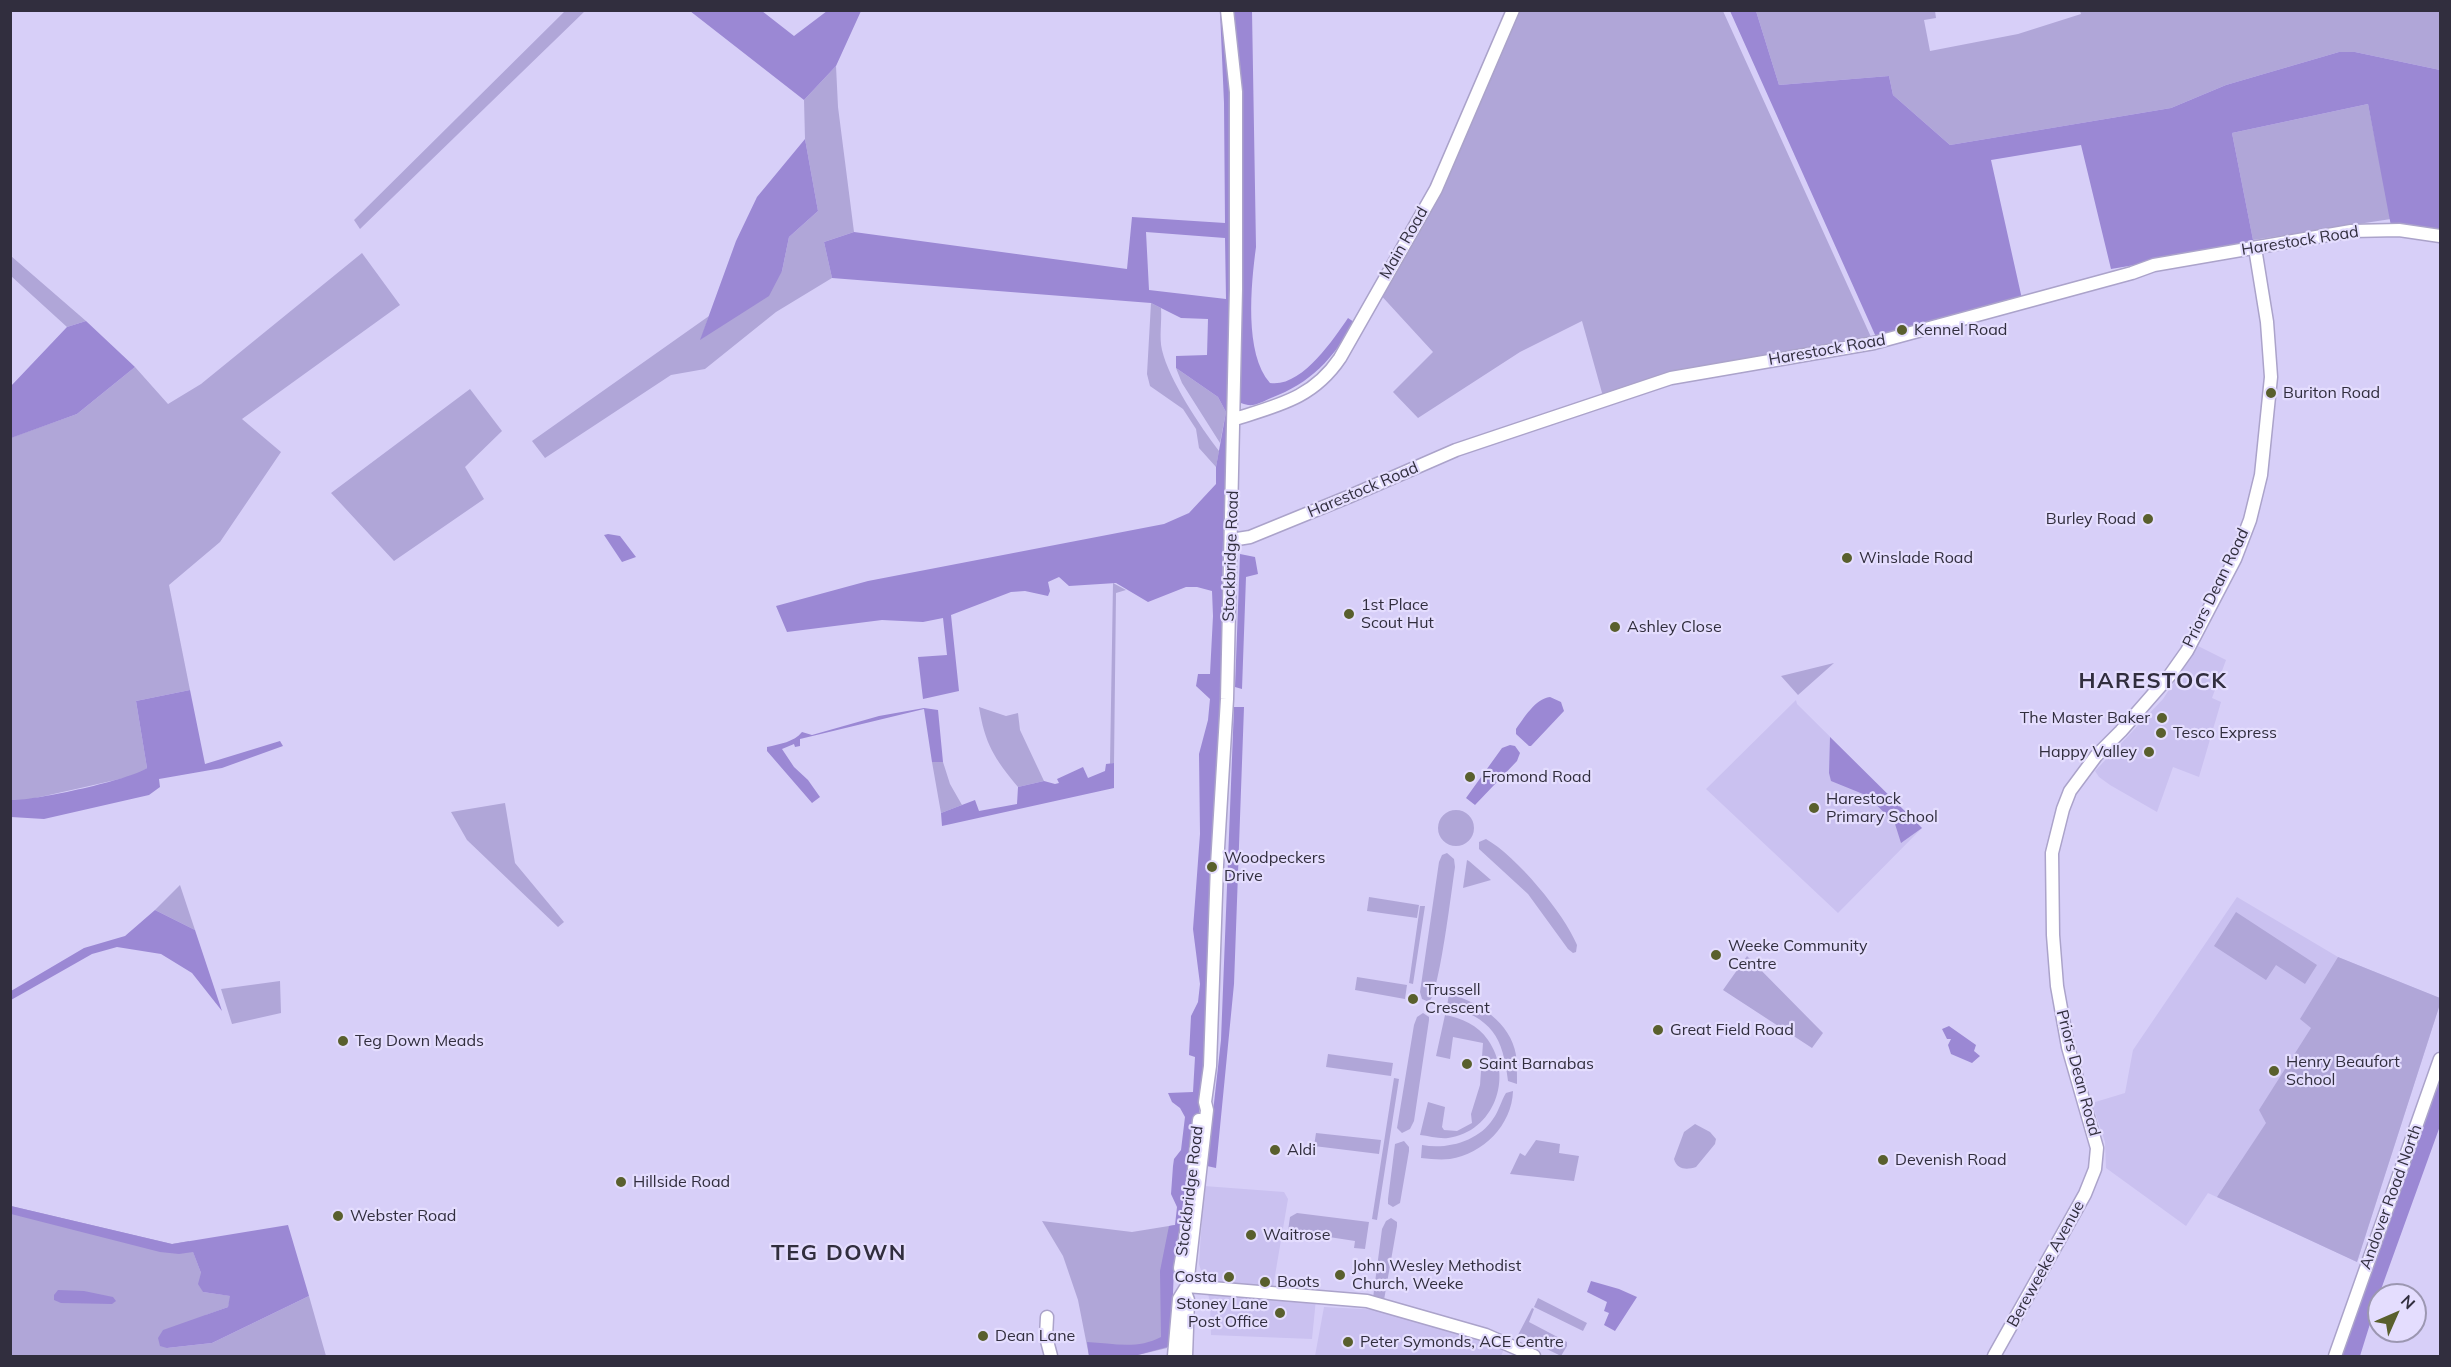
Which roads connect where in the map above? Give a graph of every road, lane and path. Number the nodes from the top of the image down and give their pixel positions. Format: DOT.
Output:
graph roads {
  1 [pos="1227,10"];
  2 [pos="1514,10"];
  3 [pos="2440,236"];
  4 [pos="2255,248"];
  5 [pos="1235,420"];
  6 [pos="1231,540"];
  7 [pos="2440,1059"];
  8 [pos="2095,1169"];
  9 [pos="1186,1286"];
  10 [pos="1047,1317"];
  11 [pos="1051,1356"];
  12 [pos="1174,1356"];
  13 [pos="1186,1356"];
  14 [pos="1534,1356"];
  15 [pos="1994,1356"];
  16 [pos="2335,1356"];
  1 -- 5 [label="street, Stockbridge Road"];
  2 -- 5 [label="street, Main Road"];
  3 -- 4 [label="street, Harestock Road"];
  4 -- 6 [label="street, Harestock Road"];
  4 -- 8 [label="street, Priors Dean Road"];
  5 -- 6 [label="street, Stockbridge Road"];
  6 -- 9 [label="street, Stockbridge Road"];
  7 -- 16 [label="street, Andover Road North"];
  8 -- 15 [label="street, Bereweeke Avenue"];
  9 -- 12 [label="street, Stockbridge Road"];
  9 -- 13 [label="street, Stockbridge Road"];
  9 -- 14 [label="street"];
  10 -- 11 [label="street"];
}
